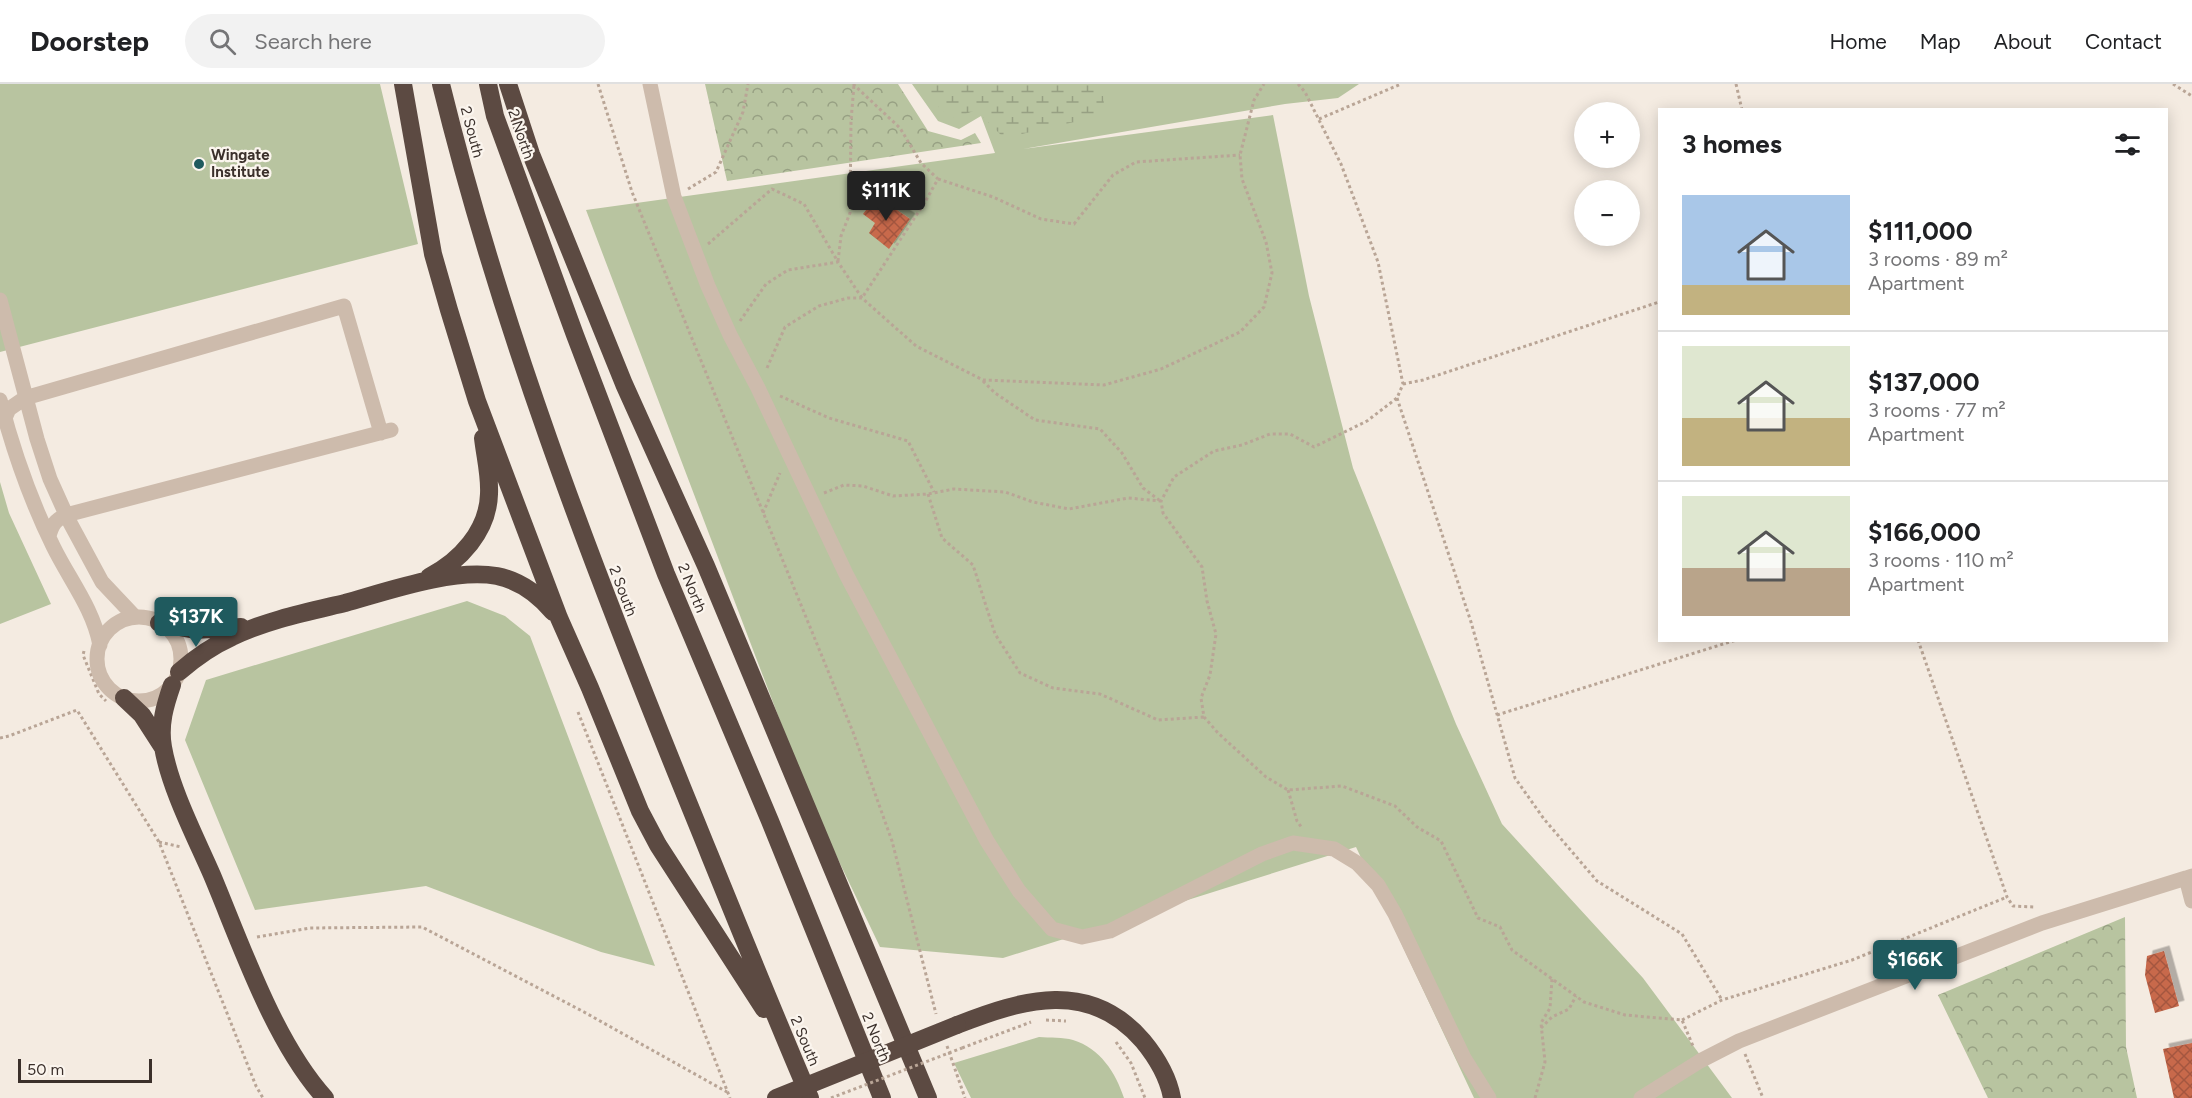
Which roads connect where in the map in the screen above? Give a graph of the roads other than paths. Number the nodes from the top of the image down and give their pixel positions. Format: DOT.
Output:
graph roads {
  1 [pos="403,84"];
  2 [pos="441,84"];
  3 [pos="488,84"];
  4 [pos="508,84"];
  5 [pos="650,84"];
  6 [pos="0,300"];
  7 [pos="26,398"];
  8 [pos="0,400"];
  9 [pos="477,400"];
  10 [pos="5,418"];
  11 [pos="66,515"];
  12 [pos="49,536"];
  13 [pos="415,584"];
  14 [pos="135,617"];
  15 [pos="559,618"];
  16 [pos="159,622"];
  17 [pos="263,624"];
  18 [pos="100,645"];
  19 [pos="176,679"];
  20 [pos="123,698"];
  21 [pos="163,747"];
  22 [pos="2189,877"];
  23 [pos="2192,901"];
  24 [pos="787,1046"];
  25 [pos="324,1098"];
  26 [pos="776,1098"];
  27 [pos="810,1098"];
  28 [pos="882,1098"];
  29 [pos="928,1098"];
  30 [pos="1172,1098"];
  31 [pos="1490,1098"];
  32 [pos="1641,1098"];
  1 -- 9 [label="highway"];
  2 -- 24 [label="highway, 2 South"];
  3 -- 28 [label="highway, 2 North"];
  4 -- 29 [label="highway"];
  5 -- 31 [label="street"];
  6 -- 7 [label="street"];
  7 -- 10 [label="street"];
  7 -- 11 [label="street"];
  7 -- 11 [label="street"];
  8 -- 10 [label="street"];
  9 -- 13 [label="highway"];
  9 -- 15 [label="highway"];
  10 -- 12 [label="street"];
  11 -- 12 [label="street"];
  11 -- 14 [label="street"];
  12 -- 18 [label="street"];
  13 -- 15 [label="highway"];
  13 -- 17 [label="highway"];
  14 -- 16 [label="street"];
  14 -- 18 [label="street"];
  15 -- 24 [label="highway"];
  16 -- 17 [label="highway"];
  16 -- 19 [label="street"];
  17 -- 19 [label="highway"];
  18 -- 20 [label="street"];
  19 -- 20 [label="street"];
  19 -- 21 [label="highway"];
  20 -- 21 [label="highway"];
  21 -- 25 [label="highway"];
  22 -- 23 [label="street"];
  22 -- 32 [label="street"];
  24 -- 27 [label="highway, 2 South"];
  26 -- 30 [label="highway, bridge"];
}
